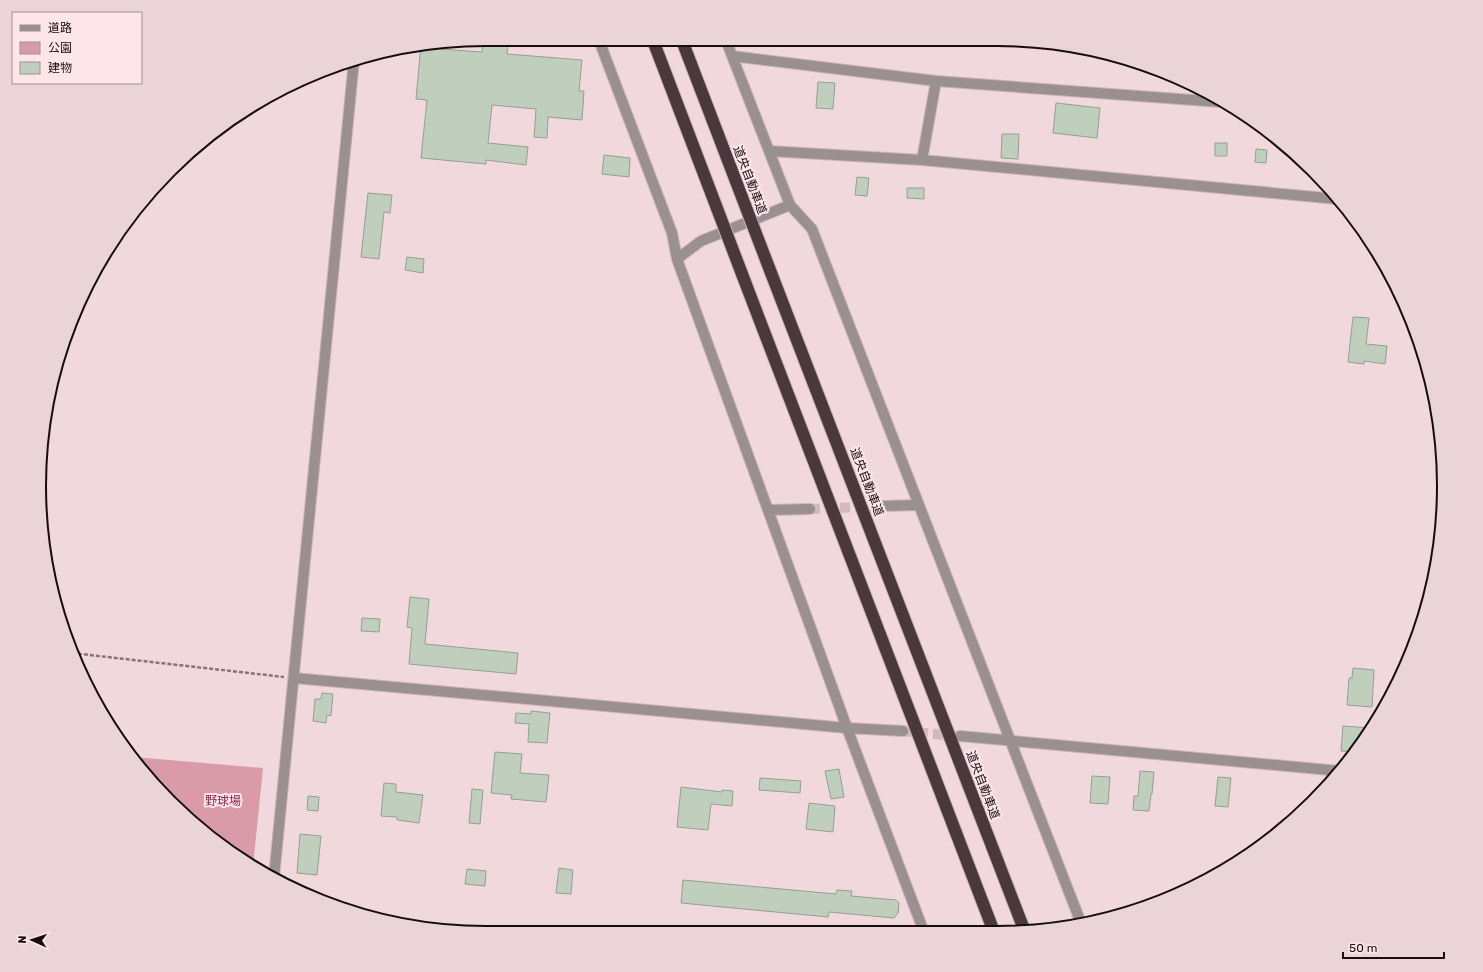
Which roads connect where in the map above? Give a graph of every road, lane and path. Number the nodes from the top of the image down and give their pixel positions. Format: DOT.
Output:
graph roads {
  1 [pos="601,46"];
  2 [pos="655,46"];
  3 [pos="684,46"];
  4 [pos="728,46"];
  5 [pos="732,56"];
  6 [pos="353,67"];
  7 [pos="936,81"];
  8 [pos="1210,101"];
  9 [pos="769,151"];
  10 [pos="922,160"];
  11 [pos="1330,198"];
  12 [pos="790,204"];
  13 [pos="677,259"];
  14 [pos="884,506"];
  15 [pos="919,506"];
  16 [pos="810,509"];
  17 [pos="768,510"];
  18 [pos="79,654"];
  19 [pos="294,678"];
  20 [pos="847,728"];
  21 [pos="903,731"];
  22 [pos="960,736"];
  23 [pos="1010,742"];
  24 [pos="1333,770"];
  25 [pos="275,872"];
  26 [pos="1079,919"];
  27 [pos="1022,925"];
  28 [pos="922,926"];
  29 [pos="992,926"];
  1 -- 13 [label="street"];
  2 -- 29 [label="highway, bridge"];
  3 -- 27 [label="highway, 道央自動車道, bridge"];
  4 -- 5 [label="street"];
  5 -- 7 [label="street"];
  5 -- 9 [label="street"];
  6 -- 19 [label="street"];
  7 -- 8 [label="street"];
  7 -- 10 [label="street"];
  9 -- 10 [label="street"];
  9 -- 12 [label="street"];
  10 -- 11 [label="street"];
  12 -- 13 [label="street"];
  12 -- 15 [label="street"];
  13 -- 17 [label="street"];
  14 -- 15 [label="street"];
  15 -- 23 [label="street"];
  16 -- 17 [label="street"];
  17 -- 20 [label="street"];
  18 -- 19 [label="path"];
  19 -- 20 [label="street"];
  19 -- 25 [label="street"];
  20 -- 21 [label="street"];
  20 -- 28 [label="street"];
  22 -- 23 [label="street"];
  23 -- 24 [label="street"];
  23 -- 26 [label="street"];
}
